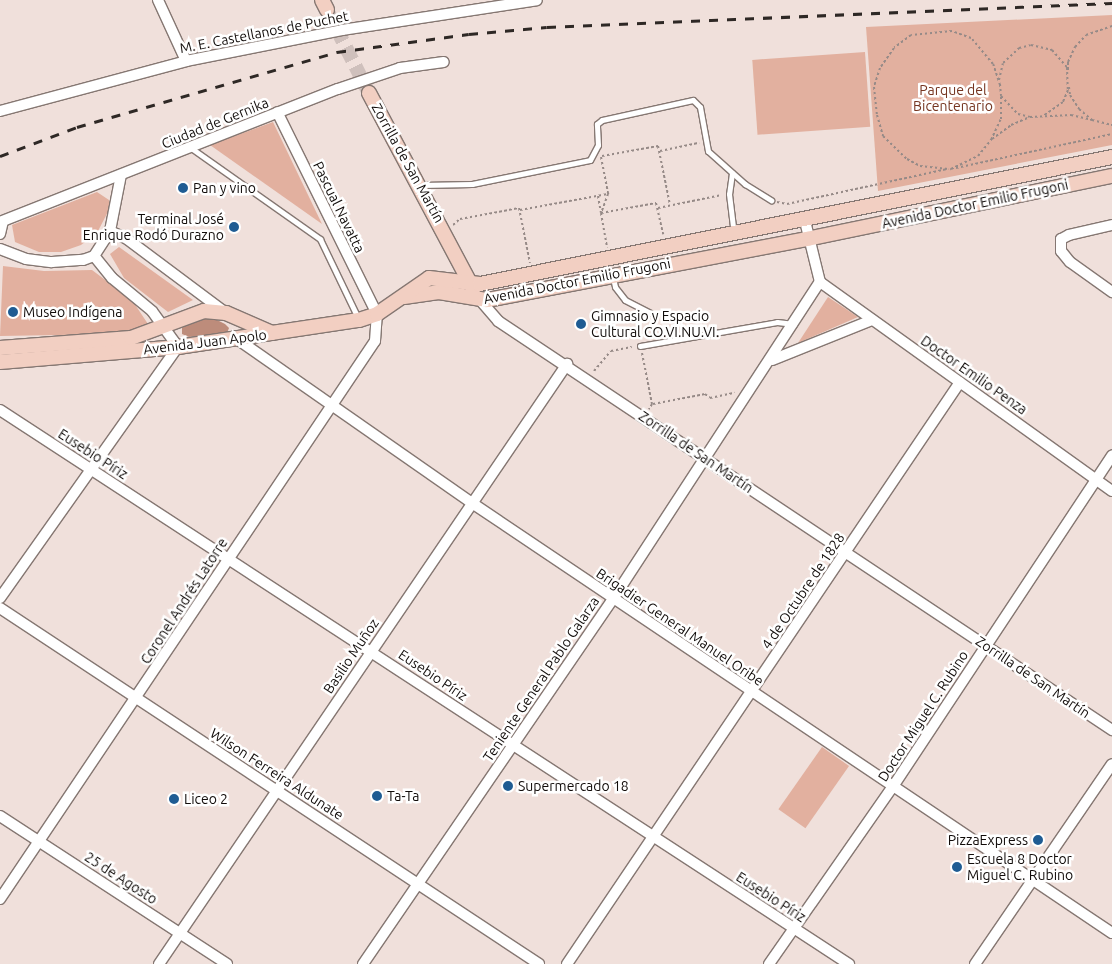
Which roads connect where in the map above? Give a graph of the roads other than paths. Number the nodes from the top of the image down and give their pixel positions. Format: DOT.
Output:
graph roads {
  1 [pos="158,0"];
  2 [pos="537,1"];
  3 [pos="186,61"];
  4 [pos="444,62"];
  5 [pos="369,93"];
  6 [pos="0,111"];
  7 [pos="277,112"];
  8 [pos="191,148"];
  9 [pos="1112,157"];
  10 [pos="732,173"];
  11 [pos="121,175"];
  12 [pos="1112,176"];
  13 [pos="421,185"];
  14 [pos="771,200"];
  15 [pos="2,221"];
  16 [pos="805,221"];
  17 [pos="1112,225"];
  18 [pos="110,231"];
  19 [pos="0,234"];
  20 [pos="734,235"];
  21 [pos="807,239"];
  22 [pos="0,249"];
  23 [pos="454,250"];
  24 [pos="94,256"];
  25 [pos="611,267"];
  26 [pos="442,278"];
  27 [pos="820,282"];
  28 [pos="470,284"];
  29 [pos="1112,292"];
  30 [pos="404,297"];
  31 [pos="480,300"];
  32 [pos="650,313"];
  33 [pos="377,314"];
  34 [pos="232,316"];
  35 [pos="359,320"];
  36 [pos="872,320"];
  37 [pos="794,324"];
  38 [pos="163,326"];
  39 [pos="275,334"];
  40 [pos="236,338"];
  41 [pos="640,346"];
  42 [pos="178,347"];
  43 [pos="0,348"];
  44 [pos="771,360"];
  45 [pos="0,362"];
  46 [pos="567,364"];
  47 [pos="960,382"];
  48 [pos="330,406"];
  49 [pos="0,410"];
  50 [pos="1112,455"];
  51 [pos="705,458"];
  52 [pos="92,470"];
  53 [pos="1096,479"];
  54 [pos="1112,491"];
  55 [pos="472,503"];
  56 [pos="845,552"];
  57 [pos="228,558"];
  58 [pos="0,598"];
  59 [pos="613,599"];
  60 [pos="0,608"];
  61 [pos="986,645"];
  62 [pos="371,650"];
  63 [pos="752,692"];
  64 [pos="137,698"];
  65 [pos="1112,730"];
  66 [pos="512,745"];
  67 [pos="1112,764"];
  68 [pos="892,788"];
  69 [pos="277,790"];
  70 [pos="0,816"];
  71 [pos="653,835"];
  72 [pos="40,842"];
  73 [pos="1032,880"];
  74 [pos="418,883"];
  75 [pos="0,899"];
  76 [pos="794,928"];
  77 [pos="180,933"];
  78 [pos="1112,933"];
  79 [pos="159,964"];
  80 [pos="227,964"];
  81 [pos="363,964"];
  82 [pos="539,964"];
  83 [pos="567,964"];
  84 [pos="769,964"];
  85 [pos="849,964"];
  86 [pos="975,964"];
  1 -- 3 [label="street"];
  2 -- 3 [label="street, M. E. Castellanos de Puchet"];
  3 -- 6 [label="street, M. E. Castellanos de Puchet"];
  4 -- 7 [label="street, Ciudad de Gernika"];
  5 -- 13 [label="street, Zorrilla de San Martín"];
  7 -- 8 [label="street, Ciudad de Gernika"];
  7 -- 33 [label="street, Pascual Navatta"];
  8 -- 11 [label="street, Ciudad de Gernika"];
  8 -- 35 [label="lane"];
  9 -- 16 [label="street, Avenida Doctor Emilio Frugoni"];
  10 -- 13 [label="lane"];
  10 -- 14 [label="lane"];
  10 -- 20 [label="lane"];
  11 -- 15 [label="street, Ciudad de Gernika"];
  11 -- 18 [label="street"];
  12 -- 21 [label="street, Avenida Doctor Emilio Frugoni"];
  13 -- 23 [label="street, Zorrilla de San Martín"];
  15 -- 19 [label="street"];
  16 -- 20 [label="street, Avenida Doctor Emilio Frugoni"];
  16 -- 21 [label="street"];
  17 -- 29 [label="street"];
  18 -- 24 [label="street"];
  18 -- 34 [label="street"];
  20 -- 25 [label="street, Avenida Doctor Emilio Frugoni"];
  21 -- 25 [label="street, Avenida Doctor Emilio Frugoni"];
  21 -- 27 [label="street"];
  22 -- 24 [label="street"];
  23 -- 26 [label="street"];
  23 -- 28 [label="street, Zorrilla de San Martín"];
  24 -- 38 [label="street"];
  25 -- 28 [label="street, Avenida Doctor Emilio Frugoni"];
  25 -- 31 [label="street, Avenida Doctor Emilio Frugoni"];
  25 -- 32 [label="lane"];
  26 -- 28 [label="street, Avenida Doctor Emilio Frugoni"];
  26 -- 30 [label="street, Avenida Doctor Emilio Frugoni"];
  27 -- 36 [label="street, Doctor Emilio Penza"];
  27 -- 37 [label="street, Teniente General Pablo Galarza"];
  28 -- 31 [label="street, Zorrilla de San Martín"];
  30 -- 31 [label="street, Avenida Doctor Emilio Frugoni"];
  30 -- 33 [label="street"];
  31 -- 46 [label="street, Zorrilla de San Martín"];
  33 -- 35 [label="street"];
  33 -- 48 [label="street, Coronel Andrés Latorre"];
  34 -- 38 [label="street, Avenida Juan Apolo"];
  34 -- 39 [label="street, Avenida Juan Apolo"];
  34 -- 40 [label="street"];
  35 -- 39 [label="street"];
  36 -- 44 [label="street"];
  36 -- 47 [label="street, Doctor Emilio Penza"];
  37 -- 41 [label="lane"];
  37 -- 44 [label="street, Teniente General Pablo Galarza"];
  38 -- 42 [label="street"];
  38 -- 43 [label="street, Avenida Juan Apolo"];
  39 -- 40 [label="street, Avenida Juan Apolo"];
  40 -- 42 [label="street, Avenida Juan Apolo"];
  40 -- 48 [label="street, Brigadier General Manuel Oribe"];
  42 -- 45 [label="street, Avenida Juan Apolo"];
  42 -- 52 [label="street"];
  44 -- 51 [label="street, Teniente General Pablo Galarza"];
  46 -- 51 [label="street, Zorrilla de San Martín"];
  46 -- 55 [label="street, Basilio Muñoz"];
  47 -- 53 [label="street, Doctor Emilio Penza"];
  47 -- 56 [label="street, 4 de Octubre de 1828"];
  48 -- 55 [label="street, Brigadier General Manuel Oribe"];
  48 -- 57 [label="street, Coronel Andrés Latorre"];
  49 -- 52 [label="street, Eusebio Píriz"];
  50 -- 53 [label="street, Doctor Miguel C. Rubino"];
  51 -- 56 [label="street, Zorrilla de San Martín"];
  51 -- 59 [label="street, Teniente General Pablo Galarza"];
  52 -- 57 [label="street, Eusebio Píriz"];
  52 -- 58 [label="street"];
  53 -- 54 [label="street, Doctor Emilio Penza"];
  53 -- 61 [label="street, Doctor Miguel C. Rubino"];
  55 -- 59 [label="street, Brigadier General Manuel Oribe"];
  55 -- 62 [label="street, Basilio Muñoz"];
  56 -- 61 [label="street, Zorrilla de San Martín"];
  56 -- 63 [label="street, 4 de Octubre de 1828"];
  57 -- 62 [label="street, Eusebio Píriz"];
  57 -- 64 [label="street, Coronel Andrés Latorre"];
  59 -- 63 [label="street, Brigadier General Manuel Oribe"];
  59 -- 66 [label="street, Teniente General Pablo Galarza"];
  60 -- 64 [label="street, Wilson Ferreira Aldunate"];
  61 -- 65 [label="street, Zorrilla de San Martín"];
  61 -- 68 [label="street, Doctor Miguel C. Rubino"];
  62 -- 66 [label="street, Eusebio Píriz"];
  62 -- 69 [label="street, Basilio Muñoz"];
  63 -- 68 [label="street, Brigadier General Manuel Oribe"];
  63 -- 71 [label="street, 4 de Octubre de 1828"];
  64 -- 69 [label="street, Wilson Ferreira Aldunate"];
  64 -- 72 [label="street, Coronel Andrés Latorre"];
  66 -- 71 [label="street, Eusebio Píriz"];
  66 -- 74 [label="street, Teniente General Pablo Galarza"];
  67 -- 73 [label="street"];
  68 -- 73 [label="street, Brigadier General Manuel Oribe"];
  68 -- 76 [label="street, Doctor Miguel C. Rubino"];
  69 -- 74 [label="street, Wilson Ferreira Aldunate"];
  69 -- 77 [label="street, Basilio Muñoz"];
  70 -- 72 [label="street, 25 de Agosto"];
  71 -- 76 [label="street, Eusebio Píriz"];
  71 -- 83 [label="street, 4 de Octubre de 1828"];
  72 -- 75 [label="street, Coronel Andrés Latorre"];
  72 -- 77 [label="street, 25 de Agosto"];
  73 -- 78 [label="street, Brigadier General Manuel Oribe"];
  73 -- 86 [label="street"];
  74 -- 81 [label="street, Teniente General Pablo Galarza"];
  74 -- 82 [label="street, Wilson Ferreira Aldunate"];
  76 -- 84 [label="street, Doctor Miguel C. Rubino"];
  76 -- 85 [label="street, Eusebio Píriz"];
  77 -- 79 [label="street, Basilio Muñoz"];
  77 -- 80 [label="street, 25 de Agosto"];
}
